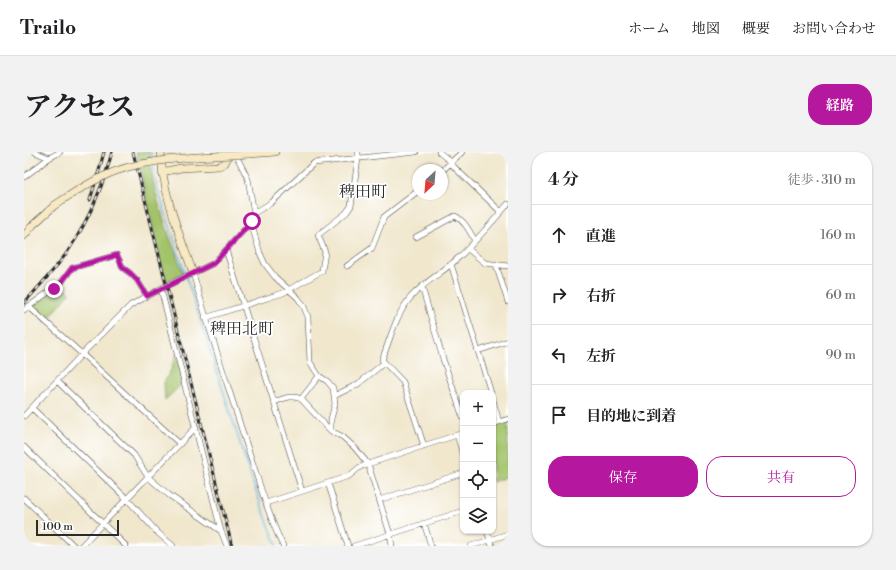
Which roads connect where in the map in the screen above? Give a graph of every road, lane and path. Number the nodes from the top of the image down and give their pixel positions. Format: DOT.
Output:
graph roads {
  1 [pos="35,152"];
  2 [pos="60,152"];
  3 [pos="161,152"];
  4 [pos="230,152"];
  5 [pos="234,152"];
  6 [pos="276,152"];
  7 [pos="358,152"];
  8 [pos="416,152"];
  9 [pos="439,152"];
  10 [pos="462,152"];
  11 [pos="49,158"];
  12 [pos="358,159"];
  13 [pos="451,162"];
  14 [pos="448,165"];
  15 [pos="162,172"];
  16 [pos="24,177"];
  17 [pos="412,195"];
  18 [pos="508,204"];
  19 [pos="501,212"];
  20 [pos="254,213"];
  21 [pos="252,221"];
  22 [pos="24,236"];
  23 [pos="416,237"];
  24 [pos="475,241"];
  25 [pos="468,249"];
  26 [pos="226,250"];
  27 [pos="451,264"];
  28 [pos="496,265"];
  29 [pos="347,266"];
  30 [pos="508,266"];
  31 [pos="191,274"];
  32 [pos="422,287"];
  33 [pos="290,289"];
  34 [pos="161,290"];
  35 [pos="147,296"];
  36 [pos="508,302"];
  37 [pos="243,305"];
  38 [pos="26,308"];
  39 [pos="205,318"];
  40 [pos="508,341"];
  41 [pos="478,351"];
  42 [pos="82,354"];
  43 [pos="384,363"];
  44 [pos="320,376"];
  45 [pos="57,381"];
  46 [pos="490,390"];
  47 [pos="334,396"];
  48 [pos="301,400"];
  49 [pos="274,402"];
  50 [pos="32,408"];
  51 [pos="460,409"];
  52 [pos="496,411"];
  53 [pos="24,416"];
  54 [pos="508,419"];
  55 [pos="499,422"];
  56 [pos="496,423"];
  57 [pos="196,428"];
  58 [pos="331,431"];
  59 [pos="460,434"];
  60 [pos="180,444"];
  61 [pos="424,446"];
  62 [pos="24,447"];
  63 [pos="368,464"];
  64 [pos="460,474"];
  65 [pos="148,478"];
  66 [pos="328,483"];
  67 [pos="302,491"];
  68 [pos="24,498"];
  69 [pos="127,499"];
  70 [pos="379,500"];
  71 [pos="266,503"];
  72 [pos="460,512"];
  73 [pos="104,523"];
  74 [pos="424,523"];
  75 [pos="221,531"];
  76 [pos="390,534"];
  77 [pos="488,534"];
  78 [pos="508,534"];
  79 [pos="491,540"];
  80 [pos="74,546"];
  81 [pos="81,546"];
  82 [pos="126,546"];
  83 [pos="173,546"];
  84 [pos="227,546"];
  85 [pos="284,546"];
  86 [pos="348,546"];
  87 [pos="354,546"];
  88 [pos="392,546"];
  89 [pos="431,546"];
  90 [pos="471,546"];
  91 [pos="492,546"];
  1 -- 11 [label="street"];
  2 -- 11 [label="street"];
  3 -- 15 [label="street"];
  4 -- 15 [label="street"];
  5 -- 20 [label="street"];
  6 -- 22 [label="street, bridge"];
  7 -- 12 [label="street"];
  8 -- 12 [label="street"];
  9 -- 13 [label="street"];
  10 -- 13 [label="street"];
  11 -- 16 [label="street"];
  12 -- 20 [label="street"];
  12 -- 33 [label="street"];
  13 -- 14 [label="street"];
  13 -- 19 [label="street"];
  15 -- 31 [label="street"];
  17 -- 29 [label="street"];
  18 -- 19 [label="street"];
  19 -- 24 [label="street"];
  20 -- 21 [label="street"];
  21 -- 26 [label="street"];
  21 -- 33 [label="street"];
  23 -- 24 [label="street"];
  24 -- 25 [label="street"];
  25 -- 27 [label="street"];
  25 -- 28 [label="street"];
  26 -- 31 [label="street"];
  26 -- 37 [label="street"];
  27 -- 32 [label="street"];
  27 -- 41 [label="street"];
  28 -- 30 [label="street"];
  28 -- 36 [label="street"];
  31 -- 34 [label="street"];
  31 -- 39 [label="street"];
  32 -- 43 [label="street"];
  32 -- 51 [label="street"];
  33 -- 37 [label="street"];
  33 -- 44 [label="street"];
  34 -- 35 [label="street"];
  34 -- 57 [label="street"];
  35 -- 38 [label="street"];
  35 -- 42 [label="street"];
  37 -- 39 [label="street"];
  37 -- 49 [label="street"];
  38 -- 42 [label="street"];
  39 -- 71 [label="street"];
  40 -- 41 [label="street"];
  41 -- 46 [label="street"];
  42 -- 45 [label="street"];
  42 -- 60 [label="street"];
  43 -- 47 [label="street"];
  43 -- 61 [label="street"];
  44 -- 47 [label="street"];
  44 -- 48 [label="street"];
  45 -- 50 [label="street"];
  45 -- 65 [label="street"];
  47 -- 58 [label="street"];
  48 -- 49 [label="street"];
  48 -- 58 [label="street"];
  49 -- 67 [label="street"];
  50 -- 53 [label="street"];
  50 -- 69 [label="street"];
  52 -- 55 [label="street"];
  54 -- 55 [label="street"];
  55 -- 56 [label="street"];
  57 -- 60 [label="street"];
  57 -- 75 [label="street"];
  58 -- 63 [label="street"];
  59 -- 61 [label="street"];
  60 -- 65 [label="street"];
  61 -- 63 [label="street"];
  62 -- 73 [label="street"];
  63 -- 66 [label="street"];
  63 -- 70 [label="street"];
  64 -- 70 [label="street"];
  65 -- 69 [label="street"];
  65 -- 75 [label="street"];
  66 -- 67 [label="street"];
  66 -- 86 [label="street"];
  67 -- 71 [label="street"];
  68 -- 80 [label="street"];
  69 -- 73 [label="street"];
  69 -- 83 [label="street"];
  70 -- 76 [label="street"];
  71 -- 85 [label="street"];
  72 -- 74 [label="street"];
  73 -- 81 [label="street"];
  73 -- 82 [label="street"];
  74 -- 76 [label="street"];
  74 -- 89 [label="street"];
  75 -- 84 [label="street"];
  76 -- 87 [label="street"];
  76 -- 88 [label="street"];
  77 -- 79 [label="street"];
  78 -- 79 [label="street"];
  79 -- 90 [label="street"];
  79 -- 91 [label="street"];
}
